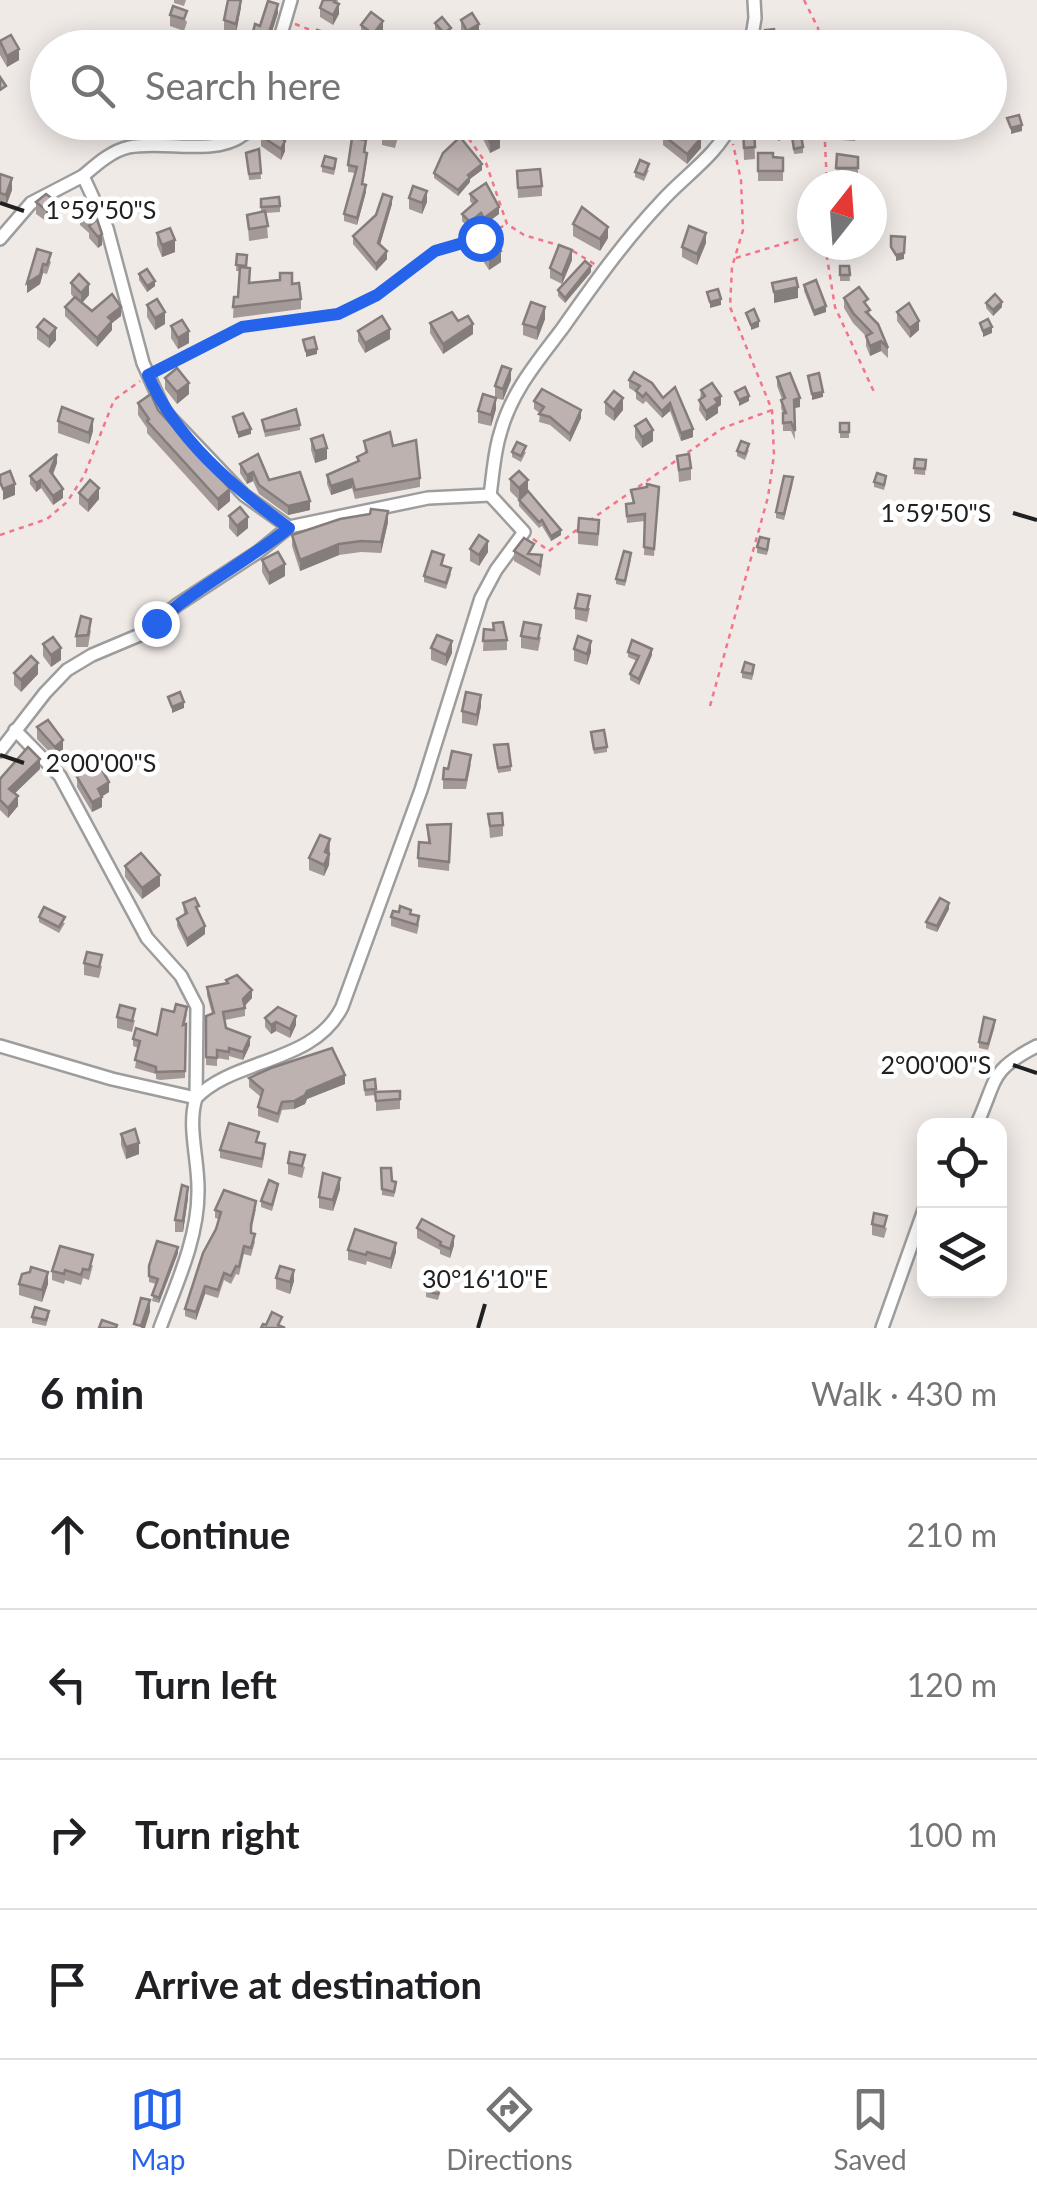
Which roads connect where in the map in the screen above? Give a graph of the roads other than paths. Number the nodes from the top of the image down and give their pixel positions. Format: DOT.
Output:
graph roads {
  1 [pos="290,0"];
  2 [pos="754,0"];
  3 [pos="282,30"];
  4 [pos="753,30"];
  5 [pos="233,140"];
  6 [pos="721,140"];
  7 [pos="83,176"];
  8 [pos="0,239"];
  9 [pos="490,494"];
  10 [pos="289,528"];
  11 [pos="15,730"];
  12 [pos="0,751"];
  13 [pos="0,1046"];
  14 [pos="1037,1046"];
  15 [pos="196,1098"];
  16 [pos="979,1118"];
  17 [pos="917,1230"];
  18 [pos="160,1328"];
  19 [pos="882,1328"];
  1 -- 3 [label="street"];
  2 -- 4 [label="street"];
  5 -- 7 [label="street"];
  6 -- 9 [label="street"];
  7 -- 8 [label="street"];
  7 -- 10 [label="street"];
  9 -- 10 [label="street"];
  9 -- 15 [label="street"];
  10 -- 11 [label="street"];
  11 -- 12 [label="street"];
  11 -- 15 [label="street"];
  13 -- 15 [label="street"];
  14 -- 16 [label="street"];
  15 -- 18 [label="street"];
  17 -- 19 [label="street"];
}
